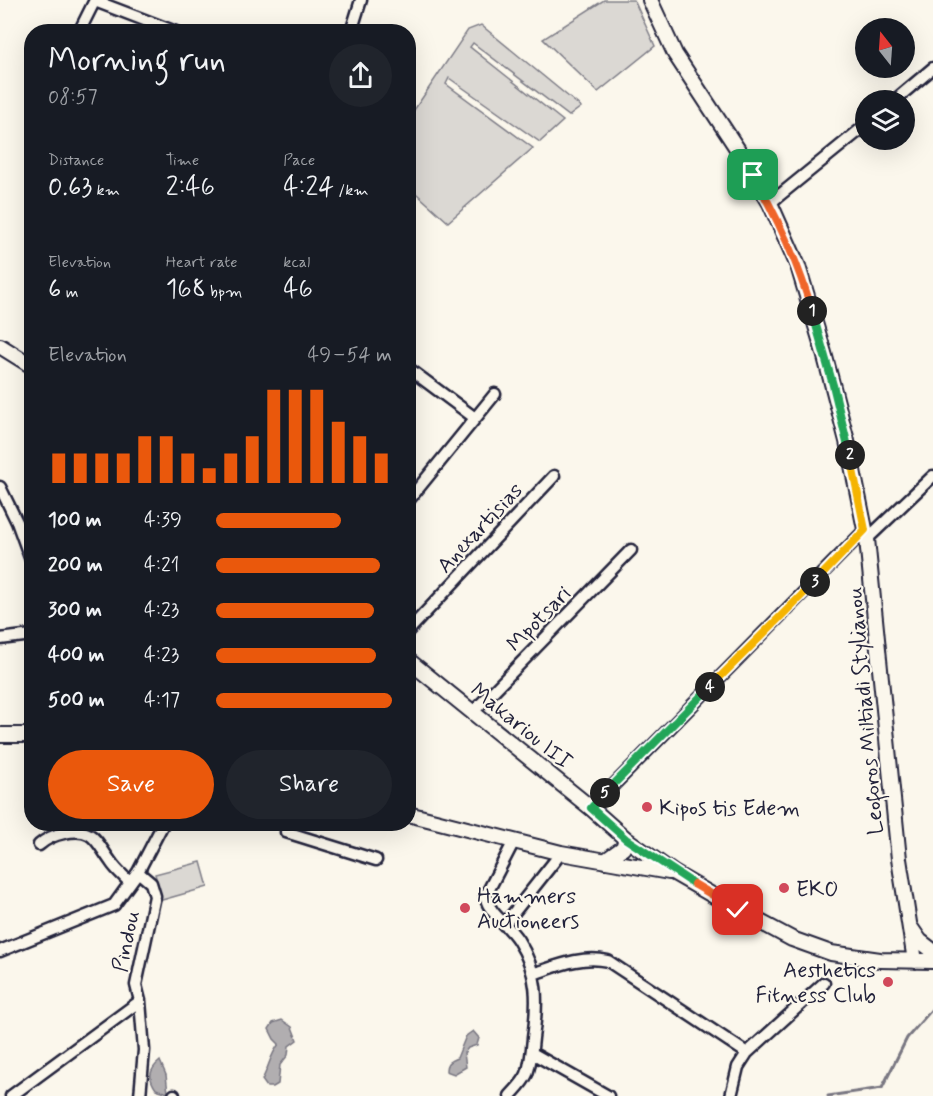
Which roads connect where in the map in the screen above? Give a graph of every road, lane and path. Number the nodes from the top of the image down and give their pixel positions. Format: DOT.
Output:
graph roads {
  1 [pos="361,0"];
  2 [pos="95,1"];
  3 [pos="651,2"];
  4 [pos="83,24"];
  5 [pos="155,24"];
  6 [pos="354,24"];
  7 [pos="933,68"];
  8 [pos="907,90"];
  9 [pos="855,134"];
  10 [pos="770,203"];
  11 [pos="0,346"];
  12 [pos="24,361"];
  13 [pos="416,374"];
  14 [pos="495,394"];
  15 [pos="476,418"];
  16 [pos="554,476"];
  17 [pos="933,476"];
  18 [pos="0,487"];
  19 [pos="416,491"];
  20 [pos="866,535"];
  21 [pos="24,540"];
  22 [pos="631,550"];
  23 [pos="416,623"];
  24 [pos="24,636"];
  25 [pos="0,639"];
  26 [pos="416,666"];
  27 [pos="473,712"];
  28 [pos="0,735"];
  29 [pos="24,735"];
  30 [pos="591,808"];
  31 [pos="416,816"];
  32 [pos="71,831"];
  33 [pos="85,831"];
  34 [pos="159,831"];
  35 [pos="286,831"];
  36 [pos="626,839"];
  37 [pos="514,841"];
  38 [pos="39,845"];
  39 [pos="561,853"];
  40 [pos="376,860"];
  41 [pos="605,861"];
  42 [pos="138,872"];
  43 [pos="674,873"];
  44 [pos="130,883"];
  45 [pos="909,924"];
  46 [pos="504,925"];
  47 [pos="0,951"];
  48 [pos="933,951"];
  49 [pos="880,960"];
  50 [pos="915,961"];
  51 [pos="933,961"];
  52 [pos="533,974"];
  53 [pos="824,983"];
  54 [pos="140,1001"];
  55 [pos="532,1053"];
  56 [pos="747,1053"];
  57 [pos="11,1096"];
  58 [pos="140,1096"];
  59 [pos="510,1096"];
  60 [pos="608,1096"];
  61 [pos="731,1096"];
  1 -- 6 [label="street"];
  2 -- 4 [label="street"];
  2 -- 5 [label="street"];
  3 -- 10 [label="main road, Leoforos Miltiadi Stylianou"];
  7 -- 8 [label="street"];
  9 -- 10 [label="street"];
  10 -- 20 [label="main road, Leoforos Miltiadi Stylianou"];
  11 -- 12 [label="main road"];
  13 -- 15 [label="street"];
  14 -- 15 [label="street"];
  15 -- 19 [label="street"];
  16 -- 23 [label="street, Anexartisias"];
  17 -- 20 [label="street"];
  18 -- 21 [label="street"];
  20 -- 30 [label="street"];
  20 -- 45 [label="main road, Leoforos Miltiadi Stylianou"];
  22 -- 27 [label="street, Mpotsari"];
  24 -- 25 [label="street"];
  26 -- 27 [label="main road, Makariou III"];
  27 -- 30 [label="main road, Makariou III"];
  28 -- 29 [label="main road"];
  30 -- 36 [label="main road, Makariou III"];
  31 -- 37 [label="main road"];
  32 -- 38 [label="street"];
  33 -- 44 [label="street"];
  34 -- 42 [label="street"];
  35 -- 40 [label="street"];
  36 -- 41 [label="main road"];
  36 -- 43 [label="main road, Makariou III"];
  37 -- 39 [label="main road"];
  37 -- 46 [label="street"];
  39 -- 41 [label="main road"];
  39 -- 46 [label="street"];
  41 -- 43 [label="main road"];
  42 -- 44 [label="street"];
  42 -- 54 [label="street, Pindou"];
  43 -- 49 [label="main road, Makariou III"];
  44 -- 47 [label="street"];
  45 -- 48 [label="main road"];
  45 -- 49 [label="main road"];
  45 -- 50 [label="main road, Leoforos Miltiadi Stylianou"];
  46 -- 52 [label="street"];
  49 -- 50 [label="main road, Makariou III"];
  50 -- 51 [label="main road, Makariou III"];
  52 -- 55 [label="street"];
  52 -- 56 [label="street"];
  53 -- 56 [label="street"];
  54 -- 57 [label="street"];
  54 -- 58 [label="street, Pindou"];
  55 -- 59 [label="street"];
  55 -- 60 [label="street"];
  56 -- 61 [label="street"];
}
